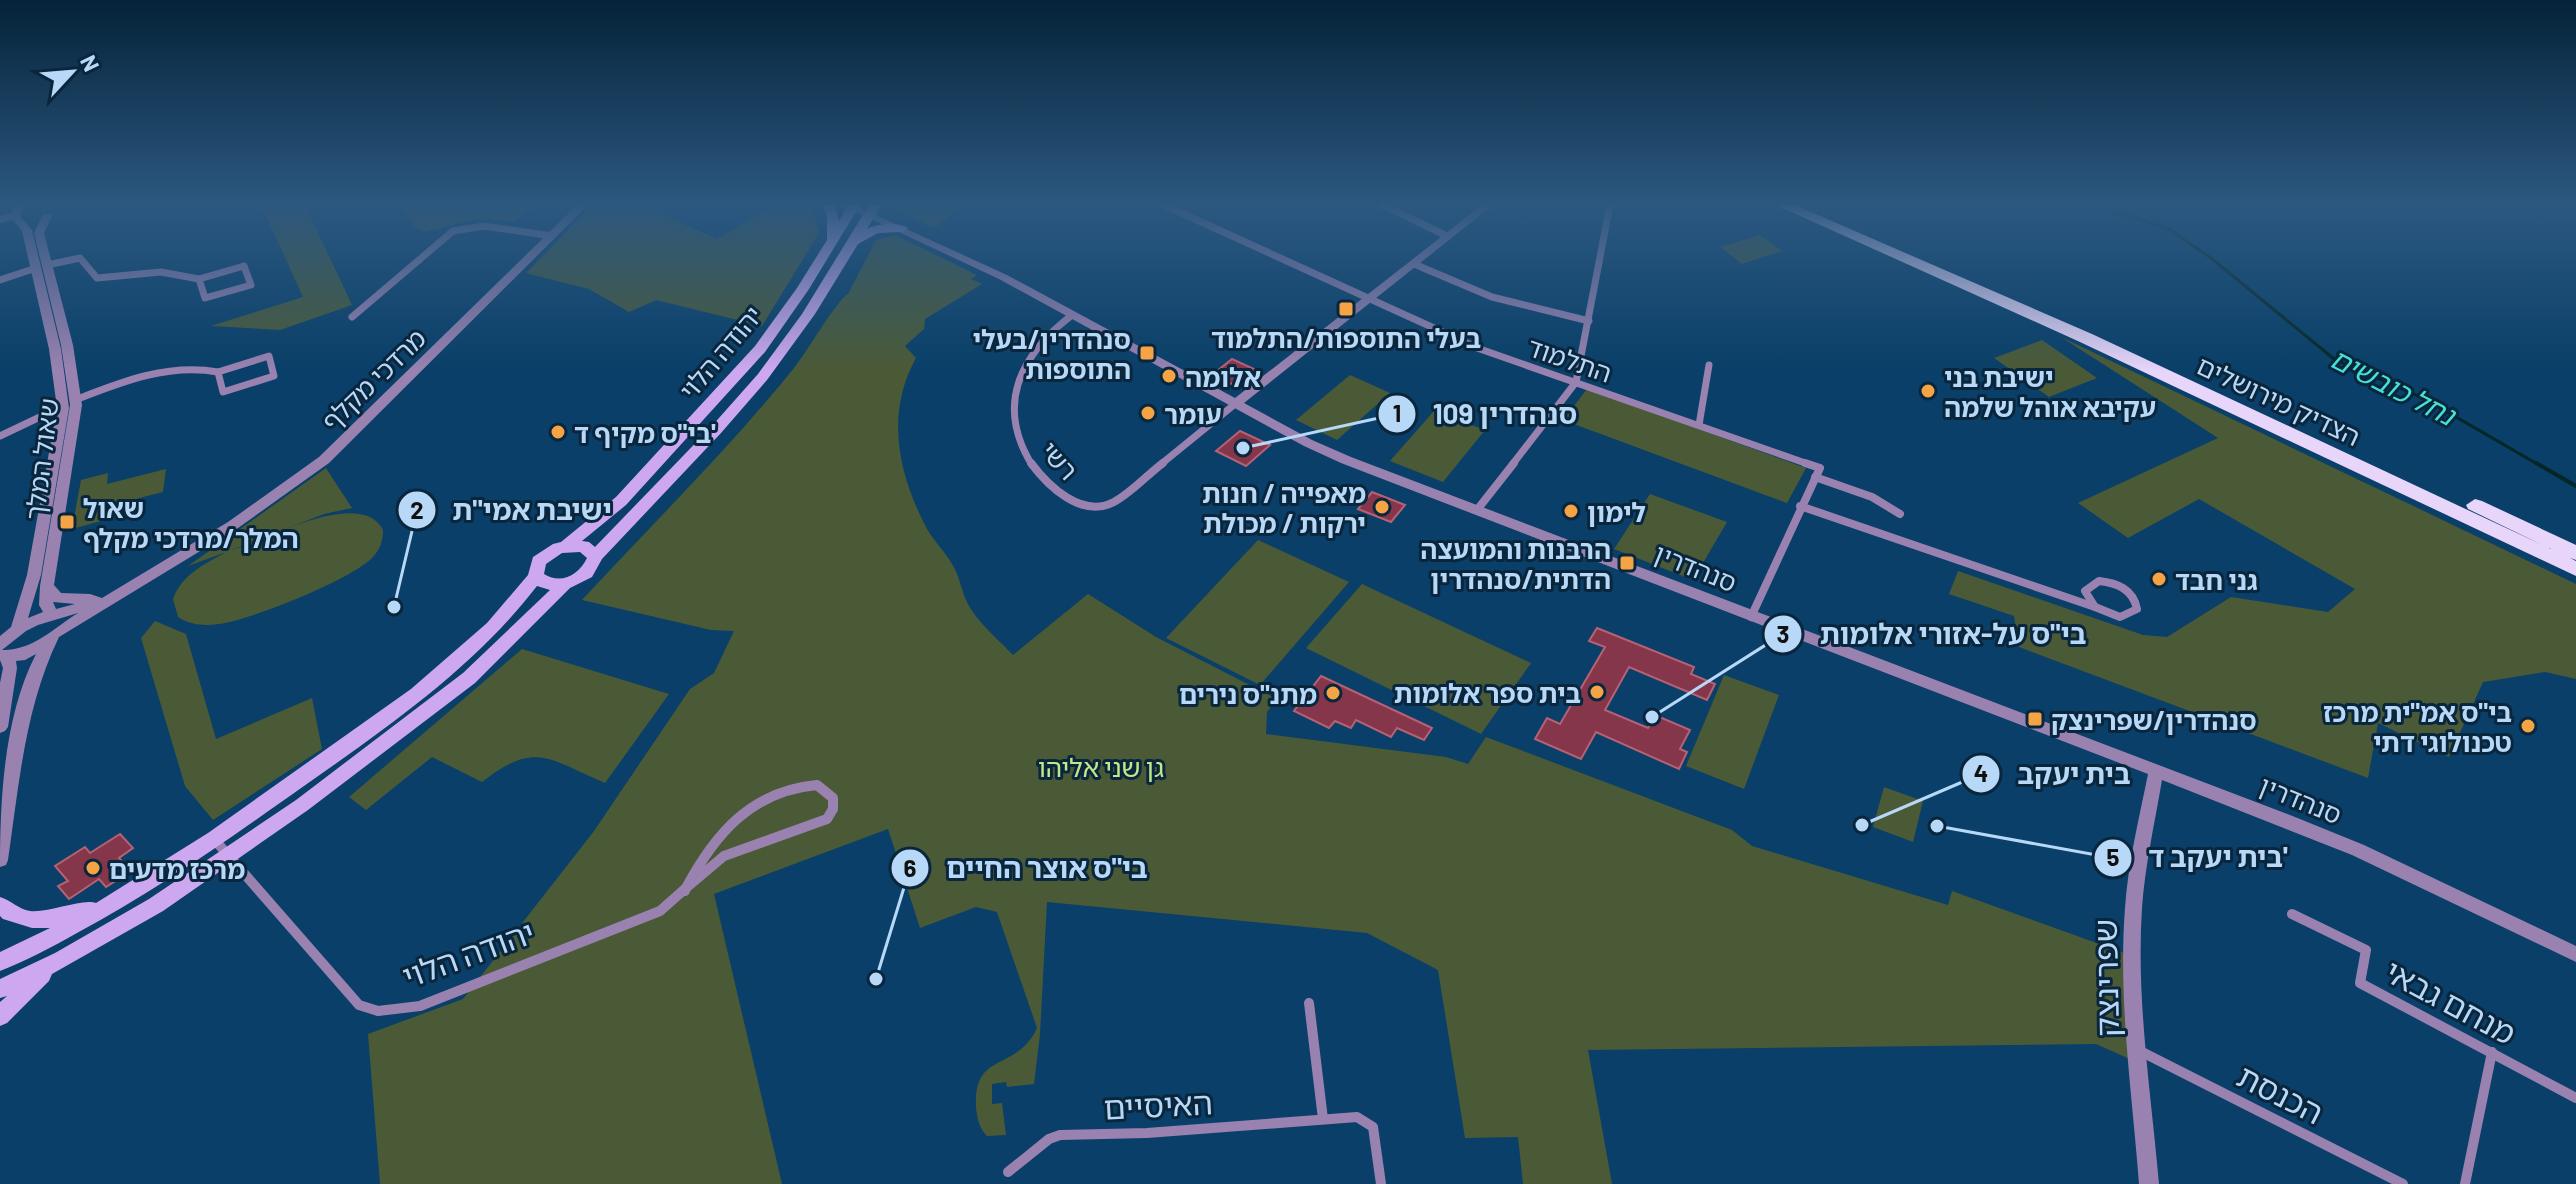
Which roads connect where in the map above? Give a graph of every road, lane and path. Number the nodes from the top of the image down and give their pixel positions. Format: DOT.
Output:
graph roads {
  1 [pos="39,260"];
  2 [pos="41,260"];
  3 [pos="70,260"];
  4 [pos="82,260"];
  5 [pos="419,260"];
  6 [pos="527,260"];
  7 [pos="819,260"];
  8 [pos="841,260"];
  9 [pos="965,260"];
  10 [pos="1283,260"];
  11 [pos="1418,260"];
  12 [pos="1600,260"];
  13 [pos="1909,260"];
  14 [pos="1937,260"];
  15 [pos="1414,264"];
  16 [pos="42,267"];
  17 [pos="199,279"];
  18 [pos="0,280"];
  19 [pos="1368,300"];
  20 [pos="1072,315"];
  21 [pos="352,317"];
  22 [pos="1589,321"];
  23 [pos="1709,365"];
  24 [pos="218,372"];
  25 [pos="1576,382"];
  26 [pos="69,403"];
  27 [pos="1235,404"];
  28 [pos="1699,425"];
  29 [pos="0,436"];
  30 [pos="1815,477"];
  31 [pos="1800,506"];
  32 [pos="1477,510"];
  33 [pos="1900,514"];
  34 [pos="567,545"];
  35 [pos="2576,553"];
  36 [pos="595,557"];
  37 [pos="175,560"];
  38 [pos="2576,569"];
  39 [pos="536,576"];
  40 [pos="565,584"];
  41 [pos="47,586"];
  42 [pos="113,593"];
  43 [pos="2095,607"];
  44 [pos="55,616"];
  45 [pos="1751,617"];
  46 [pos="55,635"];
  47 [pos="5,648"];
  48 [pos="2,695"];
  49 [pos="0,727"];
  50 [pos="2156,772"];
  51 [pos="214,839"];
  52 [pos="230,856"];
  53 [pos="0,860"];
  54 [pos="685,891"];
  55 [pos="131,892"];
  56 [pos="0,905"];
  57 [pos="2292,914"];
  58 [pos="2576,954"];
  59 [pos="62,959"];
  60 [pos="0,962"];
  61 [pos="0,989"];
  62 [pos="1309,1003"];
  63 [pos="0,1016"];
  64 [pos="2136,1049"];
  65 [pos="2492,1052"];
  66 [pos="2576,1098"];
  67 [pos="1323,1119"];
  68 [pos="1008,1172"];
  69 [pos="1381,1184"];
  70 [pos="2149,1184"];
  71 [pos="2403,1184"];
  72 [pos="2465,1184"];
  1 -- 16 [label="street, שאול המלך"];
  2 -- 16 [label="street, שאול המלך"];
  3 -- 16 [label="street"];
  4 -- 17 [label="street"];
  5 -- 21 [label="street"];
  6 -- 37 [label="street, מרדכי מקלף"];
  7 -- 34 [label="main road, יהודה הלוי"];
  8 -- 36 [label="main road, יהודה הלוי"];
  9 -- 20 [label="street, סנהדרין"];
  10 -- 19 [label="street, התלמוד"];
  11 -- 15 [label="street"];
  12 -- 22 [label="street"];
  13 -- 38 [label="main road, הצדיק מירושלים"];
  14 -- 35 [label="main road, הצדיק מירושלים"];
  15 -- 19 [label="street"];
  15 -- 22 [label="street"];
  16 -- 18 [label="street"];
  16 -- 26 [label="street, שאול המלך"];
  17 -- 17 [label="street"];
  19 -- 25 [label="street, התלמוד"];
  19 -- 27 [label="street"];
  20 -- 27 [label="street, סנהדרין"];
  20 -- 27 [label="street, רשי"];
  22 -- 25 [label="street"];
  23 -- 28 [label="street"];
  24 -- 24 [label="street"];
  24 -- 26 [label="street"];
  25 -- 28 [label="street, התלמוד"];
  25 -- 32 [label="street"];
  26 -- 29 [label="street"];
  26 -- 41 [label="street, שאול המלך"];
  26 -- 47 [label="street, שאול המלך"];
  27 -- 32 [label="street, סנהדרין"];
  28 -- 30 [label="street, התלמוד"];
  30 -- 31 [label="street"];
  30 -- 33 [label="street"];
  31 -- 43 [label="street"];
  31 -- 45 [label="street"];
  32 -- 45 [label="street, סנהדרין"];
  34 -- 36 [label="main road"];
  34 -- 39 [label="main road, יהודה הלוי"];
  36 -- 40 [label="main road, יהודה הלוי"];
  37 -- 42 [label="street, מרדכי מקלף"];
  37 -- 46 [label="street, מרדכי מקלף"];
  39 -- 40 [label="main road"];
  39 -- 51 [label="main road"];
  40 -- 52 [label="main road"];
  41 -- 42 [label="street"];
  41 -- 44 [label="street, שאול המלך"];
  42 -- 44 [label="street, מרדכי מקלף"];
  43 -- 43 [label="street"];
  44 -- 46 [label="street, שאול המלך"];
  44 -- 47 [label="street, מרדכי מקלף"];
  45 -- 50 [label="street, סנהדרין"];
  46 -- 47 [label="street, מרדכי מקלף"];
  46 -- 53 [label="street"];
  47 -- 48 [label="street, שאול המלך"];
  48 -- 49 [label="street, שאול המלך"];
  50 -- 58 [label="street, סנהדרין"];
  50 -- 64 [label="street, שפרינצק"];
  51 -- 52 [label="street, יהודה הלוי"];
  51 -- 55 [label="main road"];
  52 -- 54 [label="street, יהודה הלוי"];
  52 -- 59 [label="main road"];
  54 -- 54 [label="street, יהודה הלוי"];
  55 -- 56 [label="main road"];
  55 -- 60 [label="main road"];
  57 -- 65 [label="street, מנחם גבאי"];
  59 -- 61 [label="main road"];
  59 -- 63 [label="main road"];
  62 -- 67 [label="street"];
  64 -- 70 [label="street, שפרינצק"];
  64 -- 71 [label="street, הכנסת"];
  65 -- 66 [label="street, מנחם גבאי"];
  65 -- 72 [label="street"];
  67 -- 68 [label="street, האיסיים"];
  67 -- 69 [label="street, האיסיים"];
}
